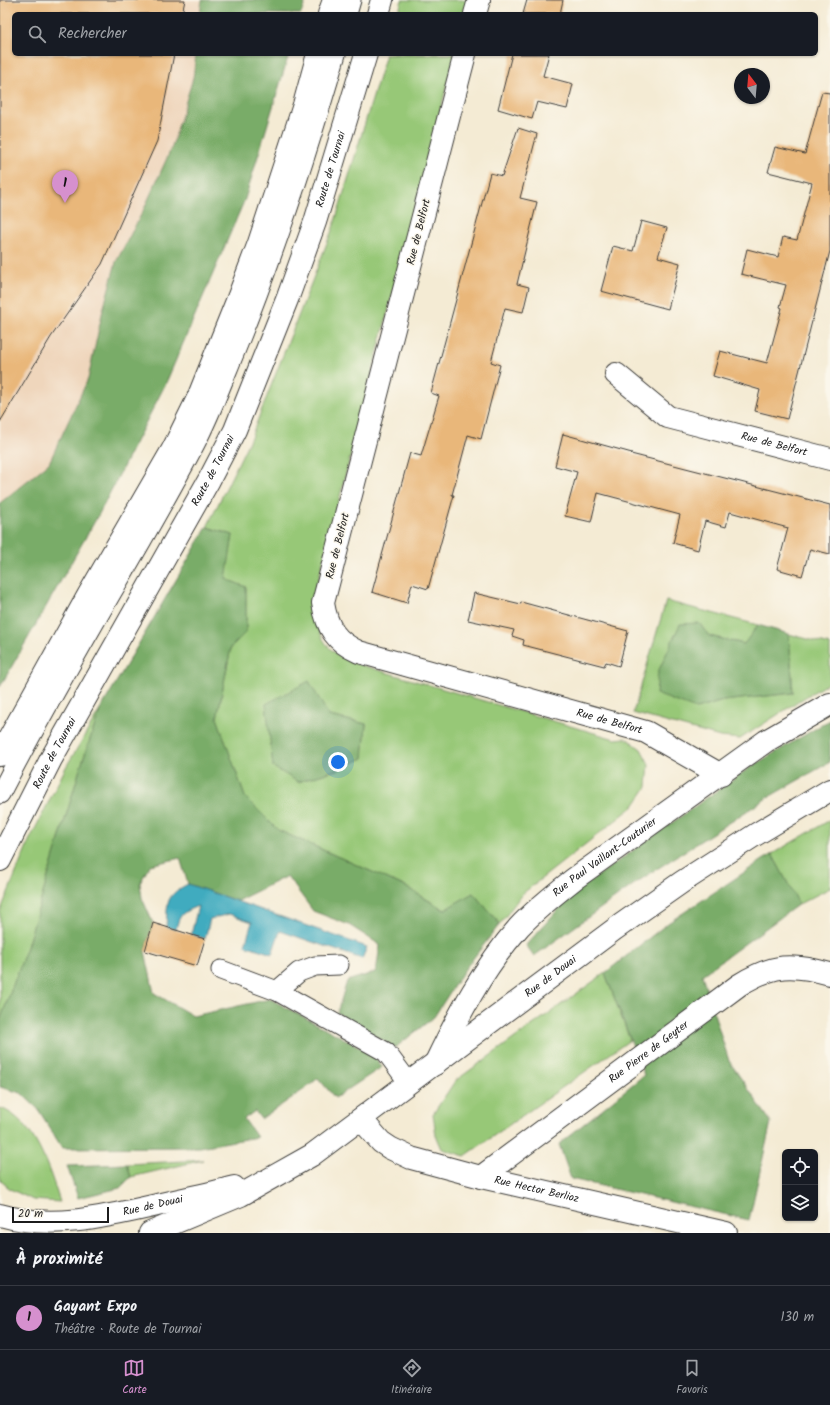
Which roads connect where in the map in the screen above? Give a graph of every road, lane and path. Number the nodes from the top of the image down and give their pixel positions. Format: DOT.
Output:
graph roads {
  1 [pos="334,0"];
  2 [pos="351,0"];
  3 [pos="382,0"];
  4 [pos="479,0"];
  5 [pos="330,12"];
  6 [pos="348,12"];
  7 [pos="379,12"];
  8 [pos="476,12"];
  9 [pos="317,56"];
  10 [pos="335,56"];
  11 [pos="365,56"];
  12 [pos="464,56"];
  13 [pos="616,374"];
  14 [pos="830,459"];
  15 [pos="830,704"];
  16 [pos="0,755"];
  17 [pos="721,775"];
  18 [pos="830,790"];
  19 [pos="0,794"];
  20 [pos="0,860"];
  21 [pos="339,965"];
  22 [pos="221,970"];
  23 [pos="830,974"];
  24 [pos="277,991"];
  25 [pos="435,1064"];
  26 [pos="409,1083"];
  27 [pos="361,1119"];
  28 [pos="279,1174"];
  29 [pos="481,1177"];
  30 [pos="0,1215"];
  31 [pos="150,1233"];
  32 [pos="726,1233"];
  1 -- 5 [label="street"];
  2 -- 6 [label="lane"];
  3 -- 7 [label="street"];
  4 -- 8 [label="street"];
  9 -- 16 [label="street"];
  10 -- 19 [label="lane"];
  11 -- 20 [label="street, Route de Tournai"];
  12 -- 17 [label="street, Rue de Belfort"];
  13 -- 14 [label="street, Rue de Belfort"];
  15 -- 17 [label="street, Rue Paul Vaillant-Couturier"];
  17 -- 25 [label="street, Rue Paul Vaillant-Couturier"];
  18 -- 25 [label="street, Rue de Douai"];
  21 -- 24 [label="lane"];
  22 -- 24 [label="lane"];
  23 -- 29 [label="street, Rue Pierre de Geyter"];
  24 -- 26 [label="lane"];
  25 -- 26 [label="street, Rue de Douai"];
  26 -- 27 [label="street, Rue de Douai"];
  27 -- 28 [label="street, Rue de Douai"];
  27 -- 29 [label="street, Rue Hector Berlioz"];
  28 -- 30 [label="street, Rue de Douai"];
  28 -- 31 [label="street, Rue de Douai"];
  29 -- 32 [label="street, Rue Hector Berlioz"];
}
